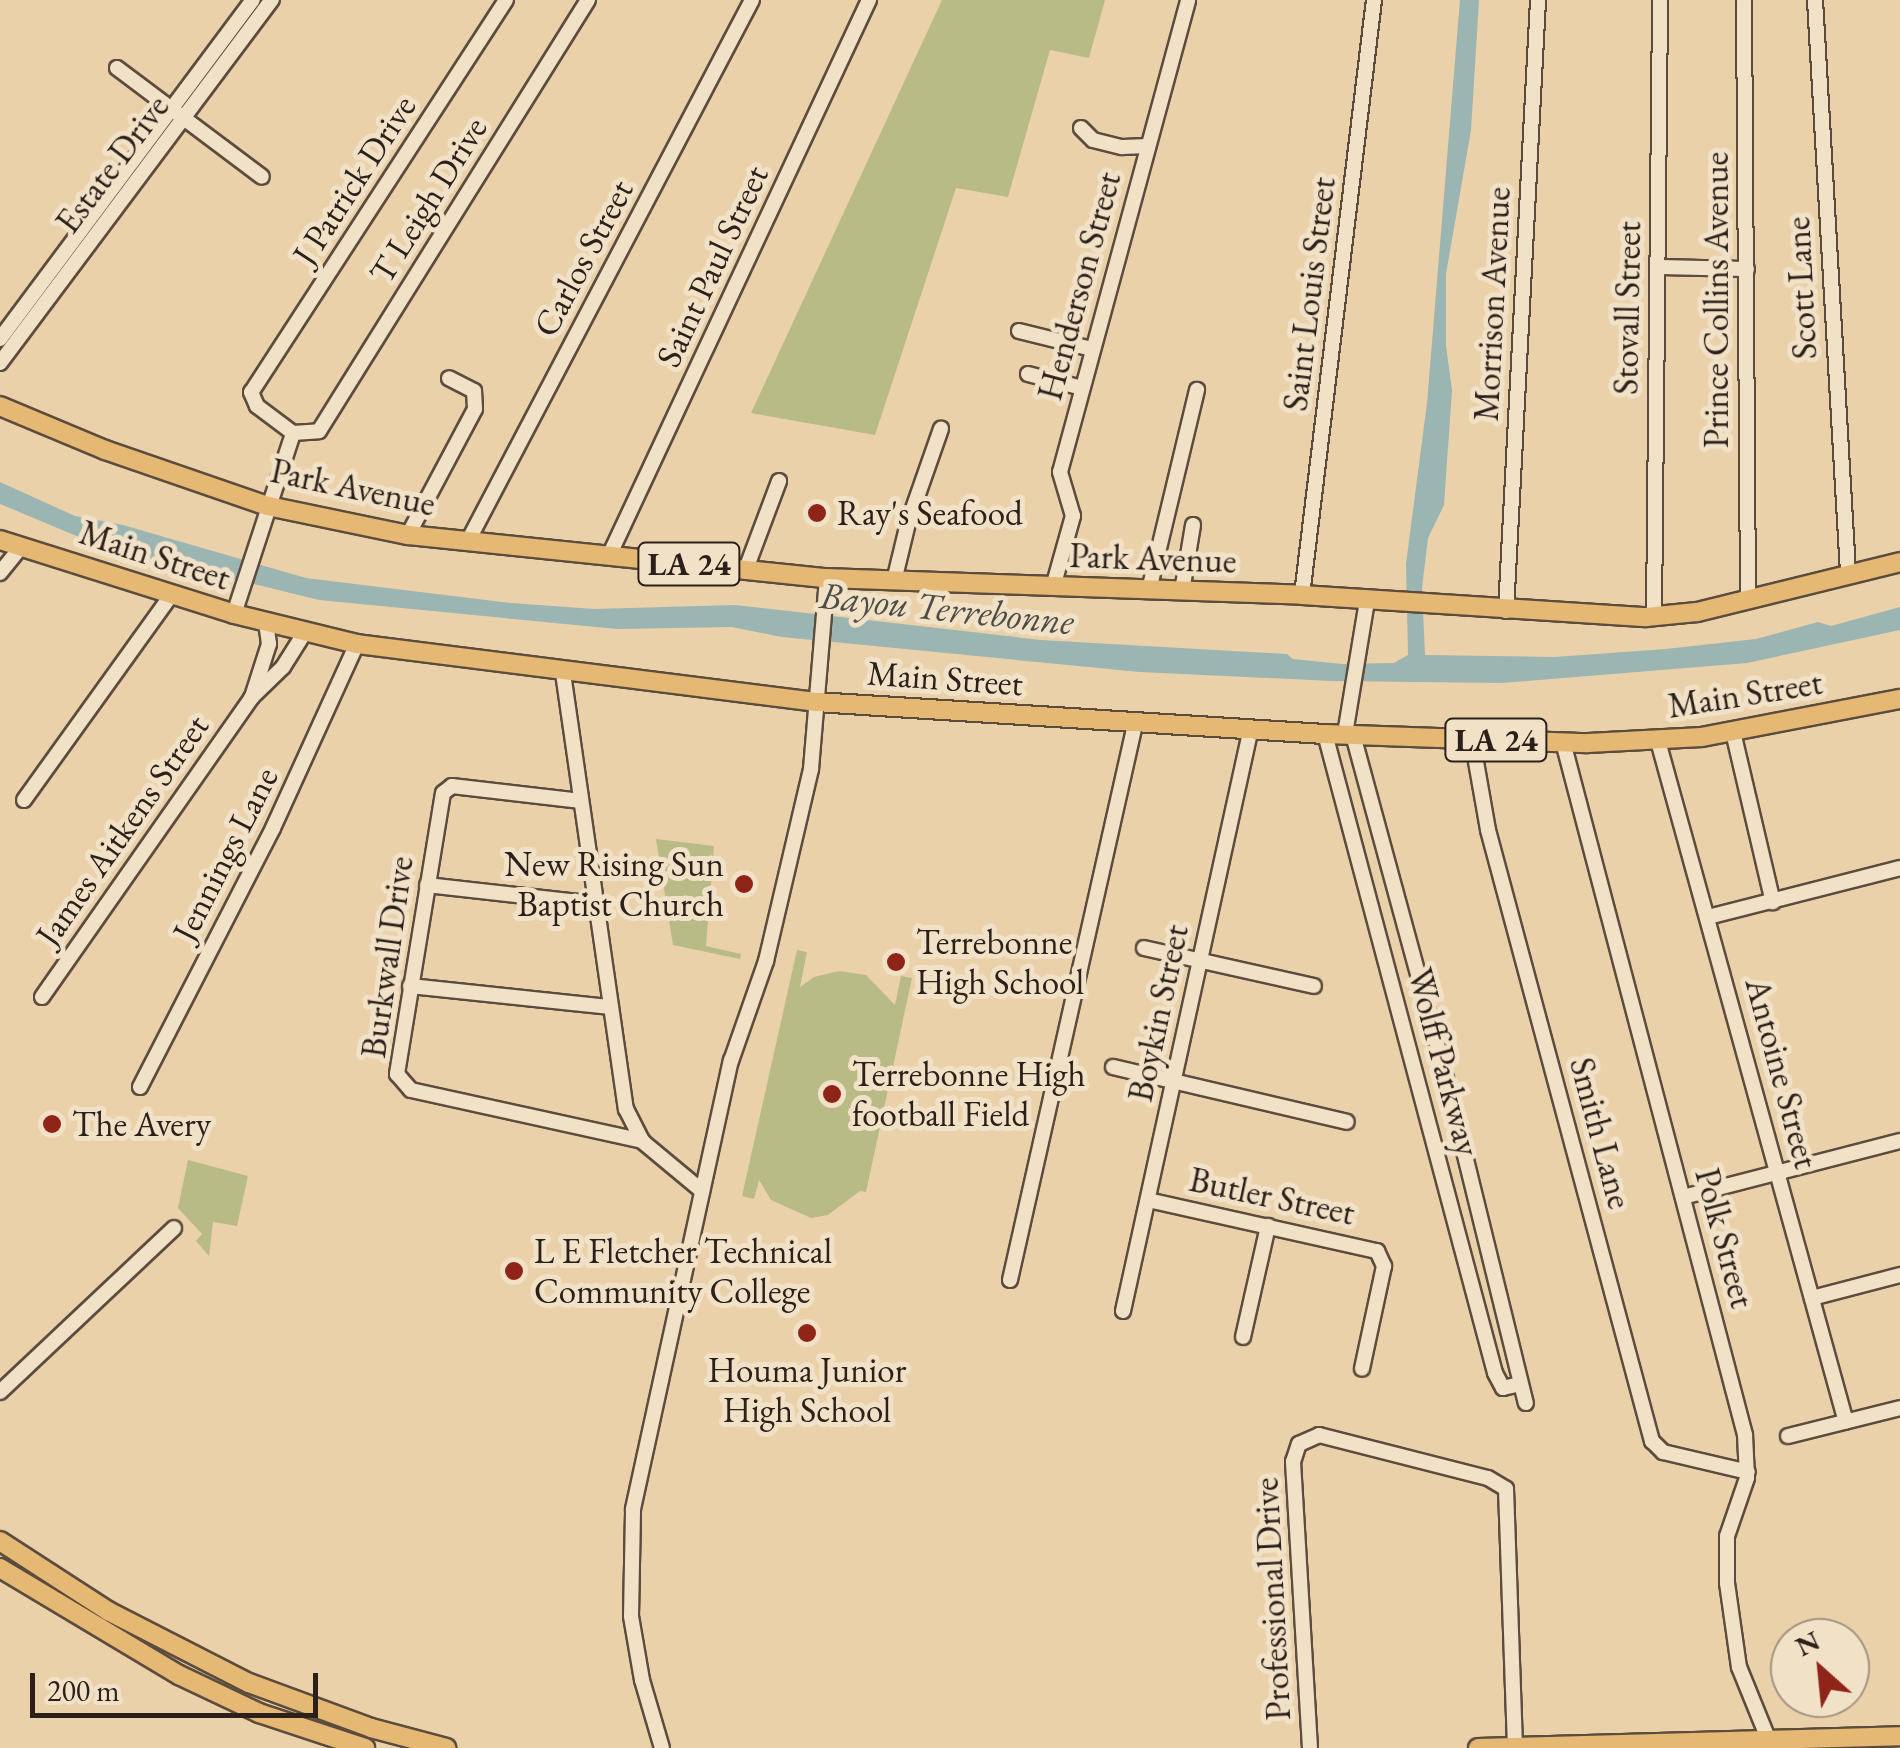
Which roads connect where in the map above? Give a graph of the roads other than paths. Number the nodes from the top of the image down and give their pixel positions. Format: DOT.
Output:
graph roads {
  1 [pos="253,0"];
  2 [pos="272,0"];
  3 [pos="506,0"];
  4 [pos="588,0"];
  5 [pos="752,0"];
  6 [pos="869,0"];
  7 [pos="1188,0"];
  8 [pos="1374,0"];
  9 [pos="1538,0"];
  10 [pos="1660,0"];
  11 [pos="1744,0"];
  12 [pos="1815,0"];
  13 [pos="117,68"];
  14 [pos="169,108"];
  15 [pos="184,118"];
  16 [pos="1081,128"];
  17 [pos="1148,146"];
  18 [pos="262,177"];
  19 [pos="1658,267"];
  20 [pos="1747,268"];
  21 [pos="1019,331"];
  22 [pos="0,339"];
  23 [pos="1092,349"];
  24 [pos="0,363"];
  25 [pos="1028,374"];
  26 [pos="449,378"];
  27 [pos="1082,388"];
  28 [pos="1196,390"];
  29 [pos="0,406"];
  30 [pos="941,429"];
  31 [pos="293,432"];
  32 [pos="780,481"];
  33 [pos="268,506"];
  34 [pos="1193,525"];
  35 [pos="408,535"];
  36 [pos="0,540"];
  37 [pos="467,543"];
  38 [pos="21,546"];
  39 [pos="609,556"];
  40 [pos="1900,562"];
  41 [pos="746,569"];
  42 [pos="0,573"];
  43 [pos="1848,573"];
  44 [pos="827,578"];
  45 [pos="894,580"];
  46 [pos="1054,587"];
  47 [pos="1148,590"];
  48 [pos="1182,591"];
  49 [pos="172,594"];
  50 [pos="1302,595"];
  51 [pos="1748,600"];
  52 [pos="1367,601"];
  53 [pos="1506,611"];
  54 [pos="234,614"];
  55 [pos="1654,616"];
  56 [pos="266,622"];
  57 [pos="304,632"];
  58 [pos="356,644"];
  59 [pos="563,673"];
  60 [pos="252,698"];
  61 [pos="1900,700"];
  62 [pos="816,702"];
  63 [pos="1136,720"];
  64 [pos="1251,728"];
  65 [pos="1733,732"];
  66 [pos="1325,734"];
  67 [pos="1349,735"];
  68 [pos="1472,739"];
  69 [pos="1658,741"];
  70 [pos="1563,742"];
  71 [pos="1366,798"];
  72 [pos="24,800"];
  73 [pos="581,801"];
  74 [pos="1344,804"];
  75 [pos="1900,868"];
  76 [pos="427,886"];
  77 [pos="1773,902"];
  78 [pos="596,904"];
  79 [pos="1708,917"];
  80 [pos="1144,948"];
  81 [pos="1200,961"];
  82 [pos="410,986"];
  83 [pos="1314,986"];
  84 [pos="42,997"];
  85 [pos="611,1007"];
  86 [pos="1114,1067"];
  87 [pos="1174,1080"];
  88 [pos="140,1088"];
  89 [pos="1347,1122"];
  90 [pos="642,1141"];
  91 [pos="1900,1141"];
  92 [pos="1778,1172"];
  93 [pos="702,1191"];
  94 [pos="1683,1197"];
  95 [pos="1148,1200"];
  96 [pos="1268,1226"];
  97 [pos="174,1228"];
  98 [pos="1900,1275"];
  99 [pos="1010,1280"];
  100 [pos="1812,1298"];
  101 [pos="1124,1311"];
  102 [pos="1244,1336"];
  103 [pos="1362,1369"];
  104 [pos="1520,1384"];
  105 [pos="0,1392"];
  106 [pos="1526,1403"];
  107 [pos="1900,1408"];
  108 [pos="1846,1422"];
  109 [pos="1788,1436"];
  110 [pos="1748,1472"];
  111 [pos="0,1541"];
  112 [pos="0,1568"];
  113 [pos="1900,1736"];
  114 [pos="1769,1743"];
  115 [pos="1515,1746"];
  116 [pos="364,1748"];
  117 [pos="446,1748"];
  118 [pos="662,1748"];
  119 [pos="1310,1748"];
  120 [pos="1478,1748"];
  1 -- 14 [label="street, Estate Drive"];
  2 -- 15 [label="street, Estate Drive"];
  3 -- 31 [label="street, J Patrick Drive"];
  4 -- 31 [label="street, T Leigh Drive"];
  5 -- 37 [label="street, Carlos Street"];
  6 -- 39 [label="street, Saint Paul Street"];
  7 -- 17 [label="street, Henderson Street"];
  8 -- 50 [label="street, Saint Louis Street"];
  9 -- 53 [label="street, Morrison Avenue"];
  10 -- 19 [label="street, Stovall Street"];
  11 -- 20 [label="street, Prince Collins Avenue"];
  12 -- 43 [label="street, Scott Lane"];
  13 -- 14 [label="street"];
  14 -- 15 [label="street"];
  14 -- 22 [label="street, Estate Drive"];
  15 -- 18 [label="street"];
  15 -- 24 [label="street, Estate Drive"];
  16 -- 17 [label="street"];
  17 -- 23 [label="street, Henderson Street"];
  19 -- 20 [label="street"];
  19 -- 55 [label="street, Stovall Street"];
  20 -- 51 [label="street, Prince Collins Avenue"];
  21 -- 23 [label="street"];
  23 -- 27 [label="street, Henderson Street"];
  25 -- 27 [label="street"];
  26 -- 35 [label="street"];
  27 -- 46 [label="street, Henderson Street"];
  28 -- 47 [label="street"];
  29 -- 33 [label="main road, Park Avenue / LA 24"];
  30 -- 45 [label="street"];
  31 -- 33 [label="street"];
  32 -- 41 [label="street"];
  33 -- 35 [label="main road, Park Avenue / LA 24"];
  33 -- 54 [label="street"];
  34 -- 48 [label="street"];
  35 -- 37 [label="main road, Park Avenue / LA 24"];
  36 -- 38 [label="main road, Main Street / LA 24"];
  37 -- 39 [label="main road, Park Avenue / LA 24"];
  38 -- 42 [label="street"];
  38 -- 49 [label="main road, Main Street / LA 24"];
  39 -- 41 [label="main road, Park Avenue / LA 24"];
  40 -- 43 [label="main road, Park Avenue / LA 24"];
  41 -- 44 [label="main road, Park Avenue / LA 24"];
  43 -- 51 [label="main road, Park Avenue / LA 24"];
  44 -- 45 [label="main road, Park Avenue / LA 24"];
  44 -- 62 [label="street"];
  45 -- 46 [label="main road, Park Avenue / LA 24"];
  46 -- 47 [label="main road, Park Avenue / LA 24"];
  47 -- 48 [label="main road, Park Avenue / LA 24"];
  48 -- 50 [label="main road, Park Avenue / LA 24"];
  49 -- 54 [label="main road, Main Street / LA 24"];
  49 -- 72 [label="street"];
  50 -- 52 [label="main road, Park Avenue / LA 24"];
  51 -- 55 [label="main road, Park Avenue / LA 24"];
  52 -- 53 [label="main road, Park Avenue / LA 24"];
  52 -- 67 [label="street"];
  53 -- 55 [label="main road, Park Avenue / LA 24"];
  54 -- 56 [label="main road, Main Street / LA 24"];
  56 -- 57 [label="main road, Main Street / LA 24"];
  56 -- 60 [label="street, James Aitkens Street"];
  57 -- 58 [label="main road, Main Street / LA 24"];
  57 -- 60 [label="street, James Aitkens Street"];
  58 -- 59 [label="main road, Main Street / LA 24"];
  58 -- 88 [label="street, Jennings Lane"];
  59 -- 62 [label="main road, Main Street / LA 24"];
  59 -- 73 [label="street"];
  60 -- 84 [label="street, James Aitkens Street"];
  61 -- 65 [label="main road, Main Street / LA 24"];
  62 -- 63 [label="main road, Main Street / LA 24"];
  62 -- 93 [label="street"];
  63 -- 64 [label="main road, Main Street / LA 24"];
  63 -- 99 [label="street"];
  64 -- 66 [label="main road, Main Street / LA 24"];
  64 -- 81 [label="street, Boykin Street"];
  65 -- 69 [label="main road, Main Street / LA 24"];
  65 -- 77 [label="street"];
  66 -- 67 [label="main road, Main Street / LA 24"];
  66 -- 74 [label="street, Wolff Parkway"];
  67 -- 68 [label="main road, Main Street / LA 24"];
  67 -- 71 [label="street"];
  68 -- 70 [label="main road, Main Street / LA 24"];
  68 -- 110 [label="street, Smith Lane"];
  69 -- 70 [label="main road, Main Street / LA 24"];
  69 -- 79 [label="street, Antoine Street"];
  70 -- 94 [label="street, Polk Street"];
  71 -- 74 [label="street"];
  71 -- 104 [label="street"];
  73 -- 76 [label="street, Burkwall Drive"];
  73 -- 78 [label="street"];
  74 -- 104 [label="street, Wolff Parkway"];
  75 -- 77 [label="street"];
  76 -- 78 [label="street"];
  76 -- 82 [label="street, Burkwall Drive"];
  77 -- 79 [label="street"];
  78 -- 85 [label="street"];
  79 -- 92 [label="street, Antoine Street"];
  80 -- 81 [label="street"];
  81 -- 83 [label="street"];
  81 -- 87 [label="street, Boykin Street"];
  82 -- 85 [label="street"];
  82 -- 90 [label="street, Burkwall Drive"];
  85 -- 90 [label="street"];
  86 -- 87 [label="street"];
  87 -- 89 [label="street"];
  87 -- 95 [label="street, Boykin Street"];
  90 -- 93 [label="street"];
  91 -- 92 [label="street"];
  92 -- 94 [label="street"];
  92 -- 100 [label="street, Antoine Street"];
  93 -- 118 [label="street"];
  94 -- 110 [label="street, Polk Street"];
  95 -- 96 [label="street, Butler Street"];
  95 -- 101 [label="street, Boykin Street"];
  96 -- 102 [label="street"];
  96 -- 103 [label="street, Butler Street"];
  97 -- 105 [label="street"];
  98 -- 100 [label="street"];
  100 -- 108 [label="street, Antoine Street"];
  104 -- 106 [label="street"];
  107 -- 108 [label="street"];
  108 -- 109 [label="street"];
  110 -- 114 [label="street, Polk Street"];
  111 -- 117 [label="main road"];
  112 -- 116 [label="main road"];
  113 -- 114 [label="main road"];
  114 -- 115 [label="main road"];
  115 -- 119 [label="street, Professional Drive"];
  115 -- 120 [label="main road"];
}
